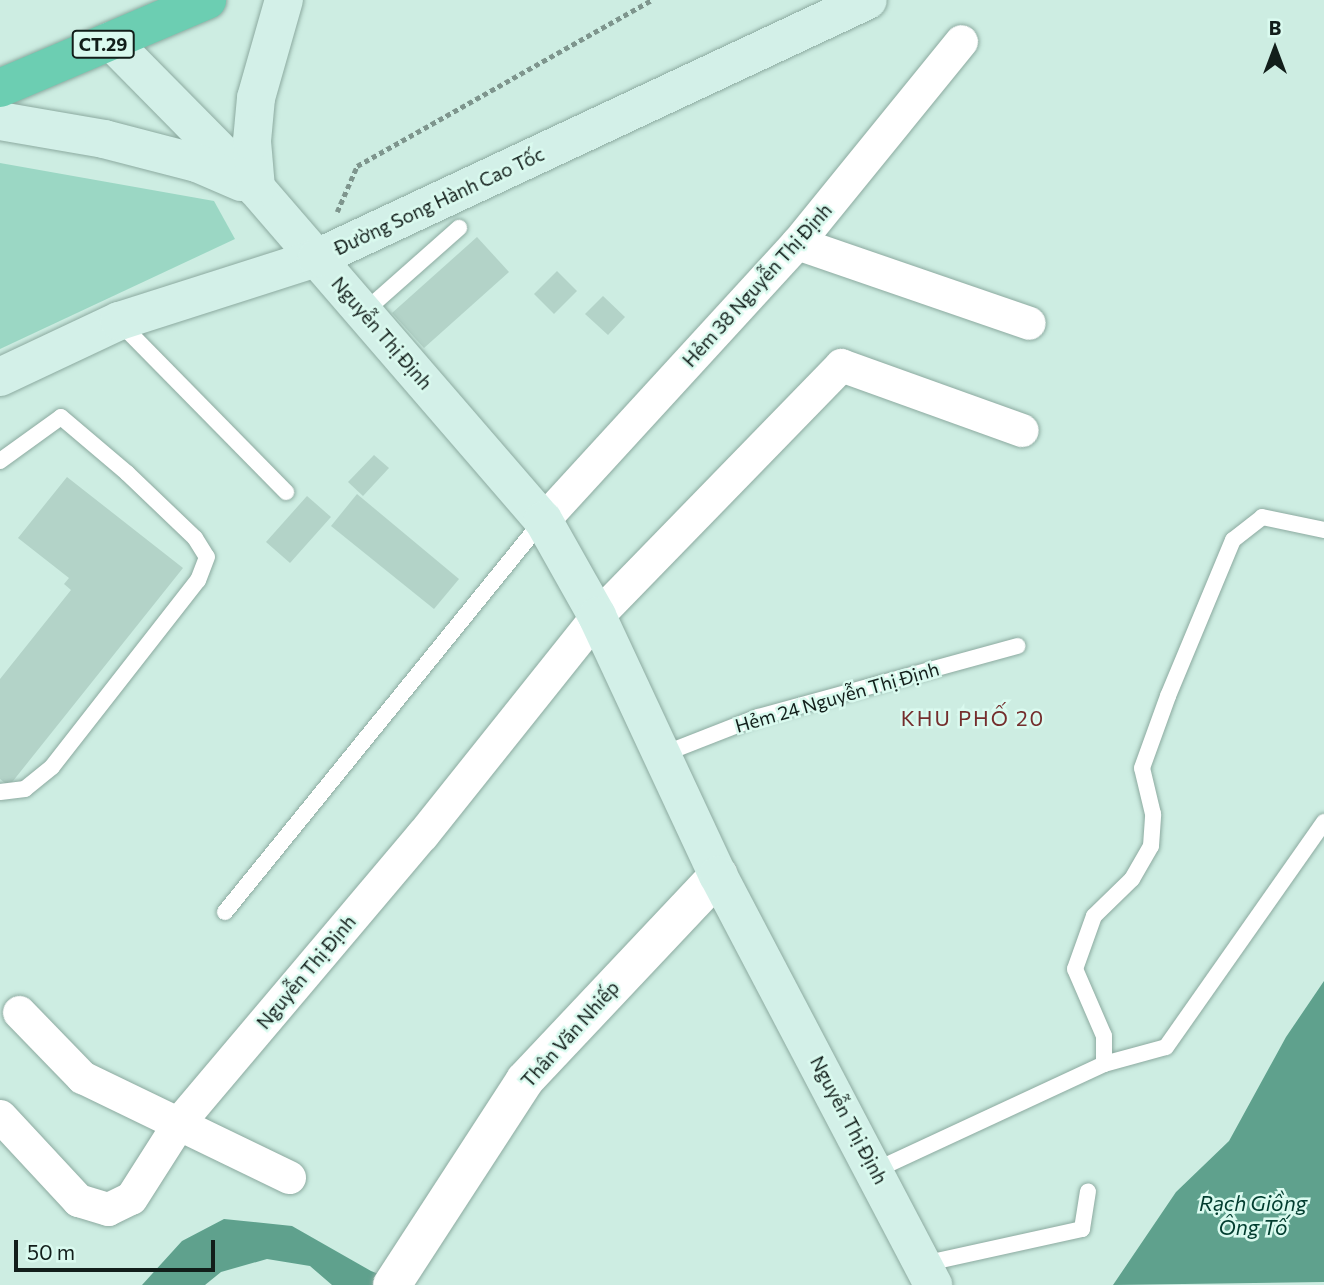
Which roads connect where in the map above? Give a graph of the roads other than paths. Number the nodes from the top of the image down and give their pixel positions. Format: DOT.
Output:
graph roads {
  1 [pos="206,0"];
  2 [pos="284,0"];
  3 [pos="867,0"];
  4 [pos="111,41"];
  5 [pos="961,41"];
  6 [pos="0,88"];
  7 [pos="0,121"];
  8 [pos="256,188"];
  9 [pos="459,228"];
  10 [pos="797,243"];
  11 [pos="317,258"];
  12 [pos="363,312"];
  13 [pos="119,321"];
  14 [pos="1030,323"];
  15 [pos="0,377"];
  16 [pos="1022,430"];
  17 [pos="0,461"];
  18 [pos="286,492"];
  19 [pos="543,520"];
  20 [pos="1324,530"];
  21 [pos="597,616"];
  22 [pos="1017,646"];
  23 [pos="660,756"];
  24 [pos="0,792"];
  25 [pos="1324,822"];
  26 [pos="718,874"];
  27 [pos="225,912"];
  28 [pos="19,1012"];
  29 [pos="1104,1064"];
  30 [pos="0,1116"];
  31 [pos="180,1121"];
  32 [pos="876,1170"];
  33 [pos="289,1177"];
  34 [pos="1088,1191"];
  35 [pos="928,1275"];
  36 [pos="392,1285"];
  1 -- 4 [label="highway, CT.29"];
  2 -- 8 [label="main road"];
  3 -- 11 [label="main road, Đường Song Hành Cao Tốc"];
  4 -- 6 [label="highway, CT.29"];
  4 -- 8 [label="main road, Nguyễn Thị Định"];
  5 -- 10 [label="street, Hẻm 38 Nguyễn Thị Định"];
  7 -- 8 [label="main road"];
  8 -- 11 [label="main road, Nguyễn Thị Định"];
  9 -- 12 [label="lane"];
  10 -- 14 [label="street"];
  10 -- 19 [label="street, Hẻm 38 Nguyễn Thị Định"];
  11 -- 12 [label="main road, Nguyễn Thị Định"];
  11 -- 13 [label="main road, Đường Song Hành Cao Tốc"];
  12 -- 19 [label="main road, Nguyễn Thị Định"];
  13 -- 15 [label="main road, Đường Song Hành Cao Tốc"];
  13 -- 18 [label="lane"];
  16 -- 21 [label="street"];
  17 -- 24 [label="lane"];
  19 -- 21 [label="main road, Nguyễn Thị Định"];
  19 -- 27 [label="lane"];
  20 -- 29 [label="lane"];
  21 -- 23 [label="main road, Nguyễn Thị Định"];
  21 -- 31 [label="street, Nguyễn Thị Định"];
  22 -- 23 [label="lane, Hẻm 24 Nguyễn Thị Định"];
  23 -- 26 [label="main road, Nguyễn Thị Định"];
  25 -- 29 [label="lane"];
  26 -- 32 [label="main road, Nguyễn Thị Định"];
  26 -- 36 [label="street, Thân Văn Nhiếp"];
  28 -- 31 [label="street"];
  29 -- 32 [label="lane"];
  30 -- 31 [label="street, Nguyễn Thị Định"];
  31 -- 33 [label="street"];
  32 -- 35 [label="main road, Nguyễn Thị Định"];
  34 -- 35 [label="lane"];
}
